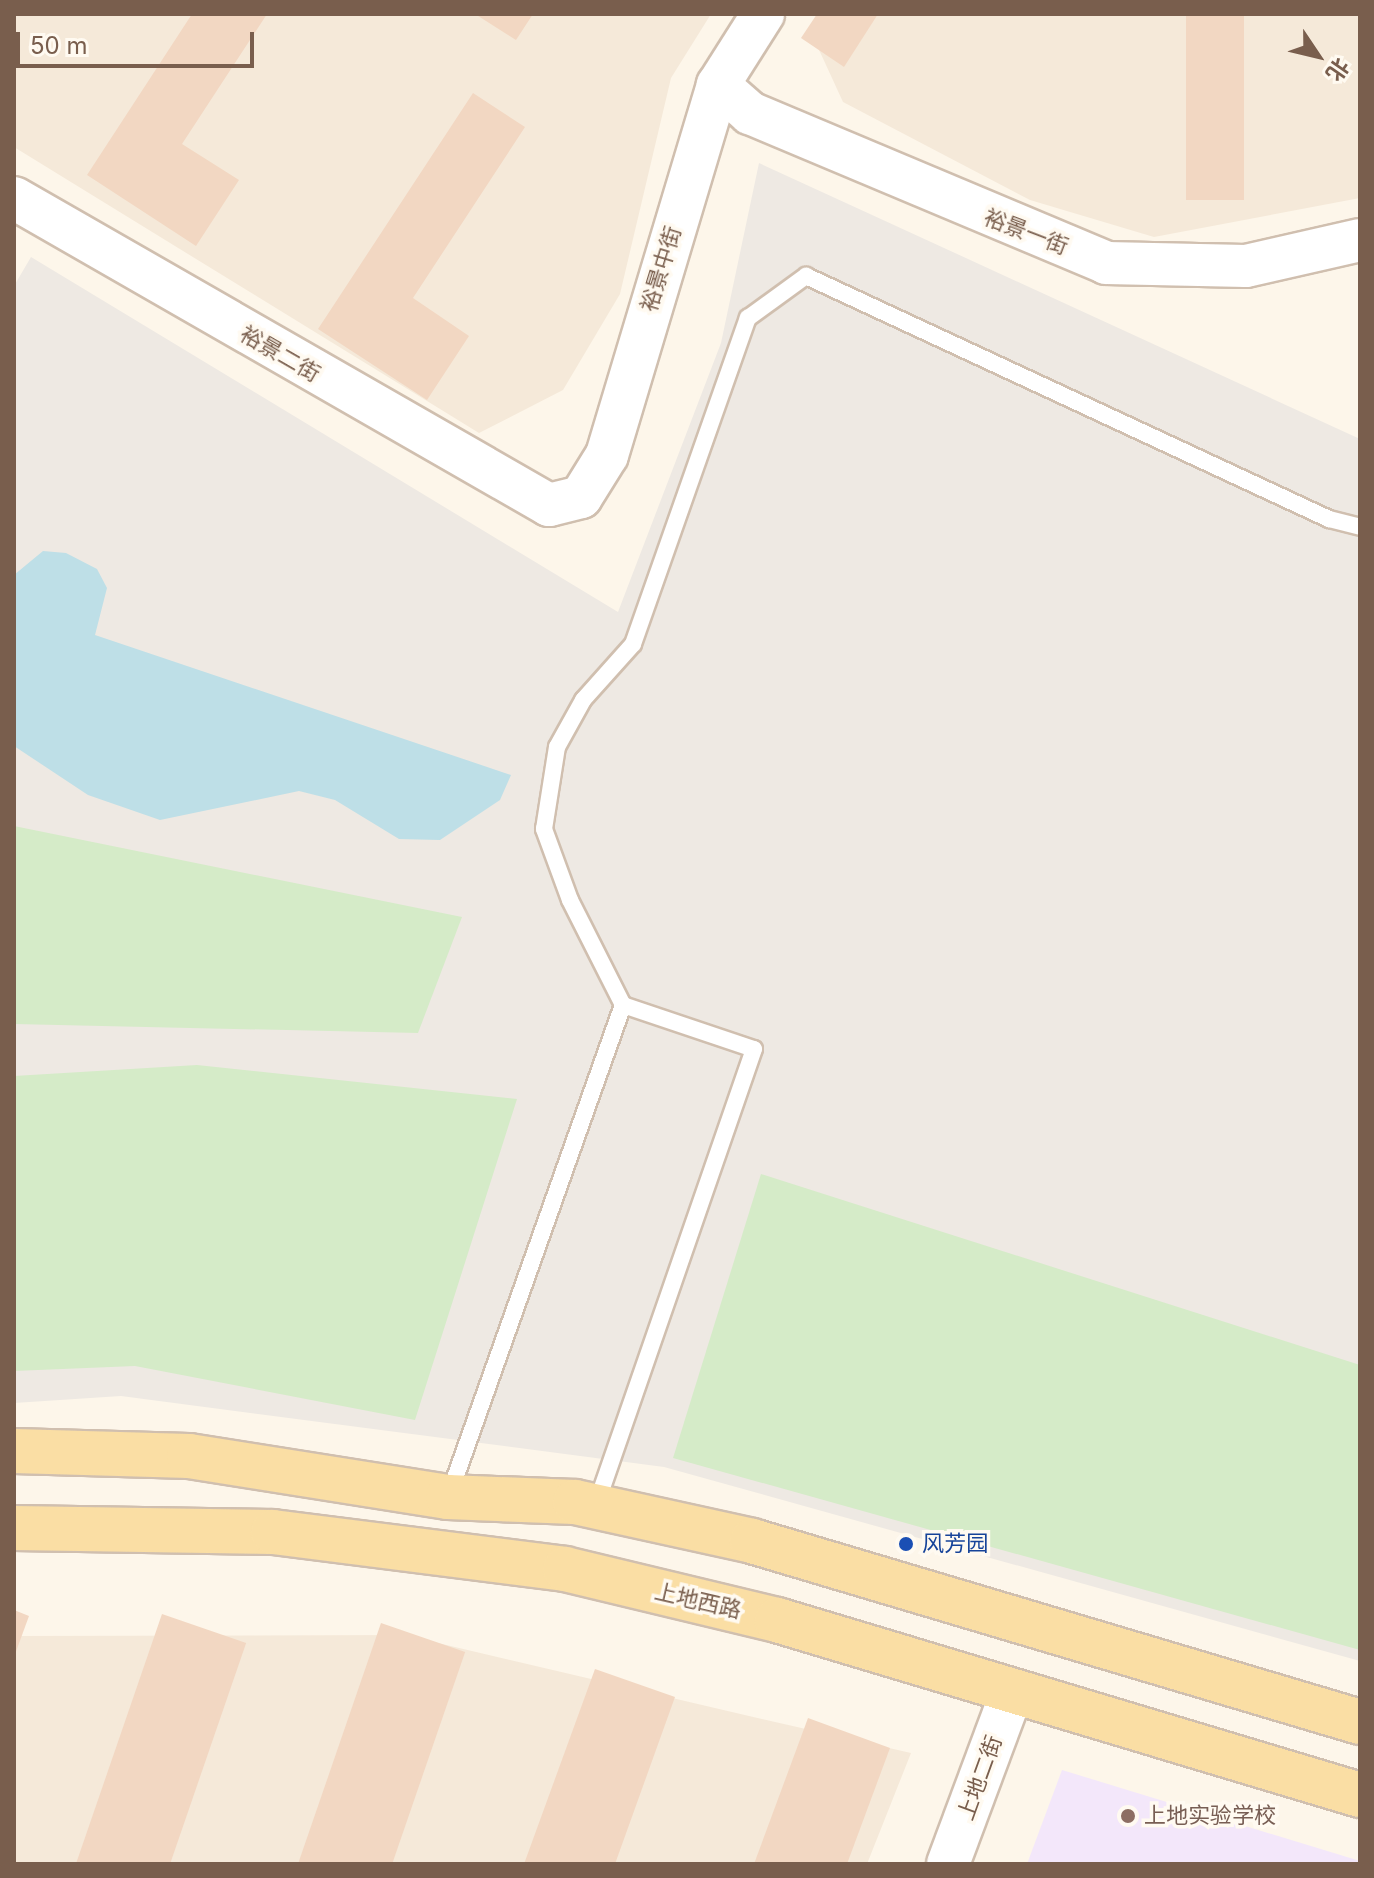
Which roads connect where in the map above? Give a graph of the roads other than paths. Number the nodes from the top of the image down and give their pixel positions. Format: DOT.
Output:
graph roads {
  1 [pos="763,14"];
  2 [pos="718,85"];
  3 [pos="14,198"];
  4 [pos="1360,240"];
  5 [pos="549,505"];
  6 [pos="1360,527"];
  7 [pos="623,1005"];
  8 [pos="14,1451"];
  9 [pos="448,1497"];
  10 [pos="596,1506"];
  11 [pos="14,1528"];
  12 [pos="1012,1692"];
  13 [pos="1360,1722"];
  14 [pos="1360,1795"];
  15 [pos="948,1864"];
  1 -- 2 [label="street, 裕景中街"];
  2 -- 4 [label="street, 裕景一街"];
  2 -- 5 [label="street, 裕景中街"];
  3 -- 5 [label="street, 裕景二街"];
  6 -- 7 [label="lane"];
  7 -- 9 [label="lane"];
  7 -- 10 [label="lane"];
  8 -- 9 [label="main road"];
  9 -- 10 [label="main road"];
  10 -- 13 [label="main road"];
  11 -- 12 [label="main road, 上地西路"];
  12 -- 14 [label="main road, 上地西路"];
  12 -- 15 [label="street, 上地二街"];
}
